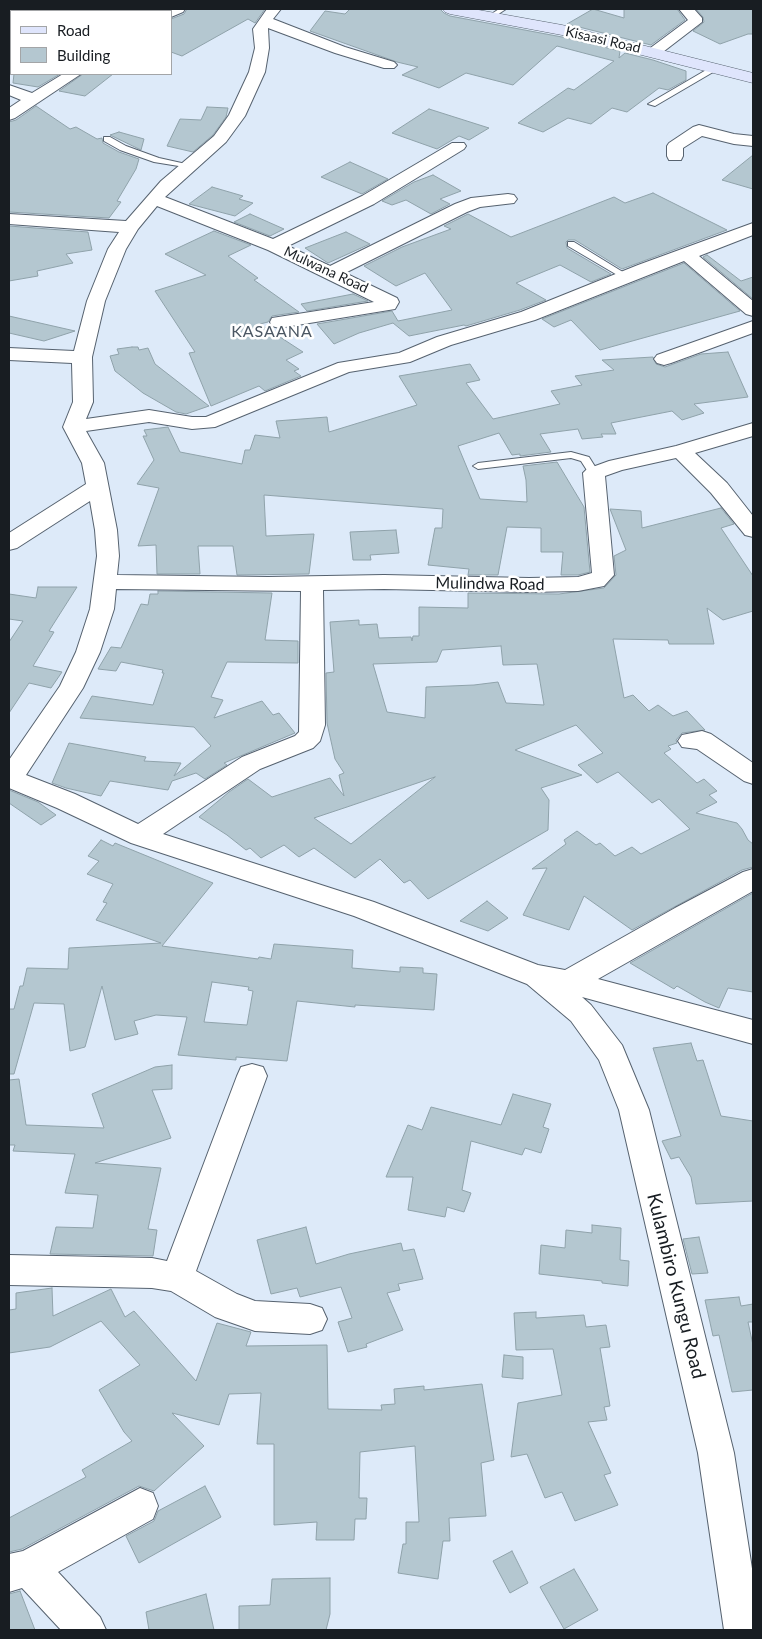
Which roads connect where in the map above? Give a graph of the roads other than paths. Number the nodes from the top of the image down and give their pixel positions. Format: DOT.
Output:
graph roads {
  1 [pos="450,9"];
  2 [pos="686,9"];
  3 [pos="497,13"];
  4 [pos="269,15"];
  5 [pos="654,52"];
  6 [pos="388,65"];
  7 [pos="716,68"];
  8 [pos="71,75"];
  9 [pos="753,78"];
  10 [pos="9,90"];
  11 [pos="32,99"];
  12 [pos="652,104"];
  13 [pos="9,115"];
  14 [pos="107,139"];
  15 [pos="753,141"];
  16 [pos="458,146"];
  17 [pos="675,156"];
  18 [pos="191,166"];
  19 [pos="154,199"];
  20 [pos="508,199"];
  21 [pos="9,219"];
  22 [pos="131,228"];
  23 [pos="753,228"];
  24 [pos="571,244"];
  25 [pos="274,246"];
  26 [pos="686,254"];
  27 [pos="331,273"];
  28 [pos="627,277"];
  29 [pos="753,310"];
  30 [pos="279,322"];
  31 [pos="753,327"];
  32 [pos="9,354"];
  33 [pos="82,357"];
  34 [pos="664,359"];
  35 [pos="73,427"];
  36 [pos="753,429"];
  37 [pos="681,451"];
  38 [pos="478,466"];
  39 [pos="594,472"];
  40 [pos="97,487"];
  41 [pos="753,530"];
  42 [pos="9,543"];
  43 [pos="106,582"];
  44 [pos="312,584"];
  45 [pos="691,741"];
  46 [pos="753,775"];
  47 [pos="9,778"];
  48 [pos="140,836"];
  49 [pos="753,879"];
  50 [pos="535,975"];
  51 [pos="568,982"];
  52 [pos="753,1032"];
  53 [pos="252,1076"];
  54 [pos="9,1270"];
  55 [pos="177,1277"];
  56 [pos="310,1319"];
  57 [pos="140,1506"];
  58 [pos="19,1570"];
  59 [pos="88,1630"];
  60 [pos="743,1630"];
  1 -- 3 [label="main road, Kisaasi Road"];
  2 -- 5 [label="street"];
  3 -- 5 [label="main road, Kisaasi Road"];
  4 -- 6 [label="street"];
  4 -- 18 [label="street"];
  5 -- 7 [label="main road, Kisaasi Road"];
  7 -- 9 [label="main road, Kisaasi Road"];
  7 -- 12 [label="lane"];
  8 -- 11 [label="street"];
  10 -- 11 [label="street"];
  11 -- 13 [label="street"];
  14 -- 18 [label="lane"];
  15 -- 17 [label="street"];
  16 -- 25 [label="street"];
  18 -- 19 [label="street"];
  19 -- 22 [label="street"];
  19 -- 25 [label="street, Mulwana Road"];
  20 -- 27 [label="street"];
  21 -- 22 [label="street"];
  22 -- 33 [label="street"];
  23 -- 26 [label="street"];
  24 -- 28 [label="lane"];
  25 -- 27 [label="street, Mulwana Road"];
  26 -- 28 [label="street"];
  26 -- 29 [label="street"];
  27 -- 30 [label="street, Mulwana Road"];
  28 -- 35 [label="street"];
  31 -- 34 [label="street"];
  32 -- 33 [label="street"];
  33 -- 35 [label="street"];
  35 -- 40 [label="street"];
  36 -- 37 [label="street"];
  37 -- 39 [label="street"];
  37 -- 41 [label="street"];
  38 -- 39 [label="lane"];
  39 -- 44 [label="street, Mulindwa Road"];
  40 -- 42 [label="street"];
  40 -- 43 [label="street"];
  43 -- 44 [label="street, Mulindwa Road"];
  43 -- 47 [label="street"];
  44 -- 48 [label="street"];
  45 -- 46 [label="street"];
  47 -- 48 [label="street"];
  48 -- 50 [label="street"];
  49 -- 51 [label="street"];
  50 -- 51 [label="street"];
  50 -- 60 [label="street, Kulambiro Kungu Road"];
  51 -- 52 [label="street"];
  53 -- 55 [label="street"];
  54 -- 55 [label="street"];
  55 -- 56 [label="street"];
  57 -- 58 [label="street"];
  58 -- 59 [label="street"];
}
